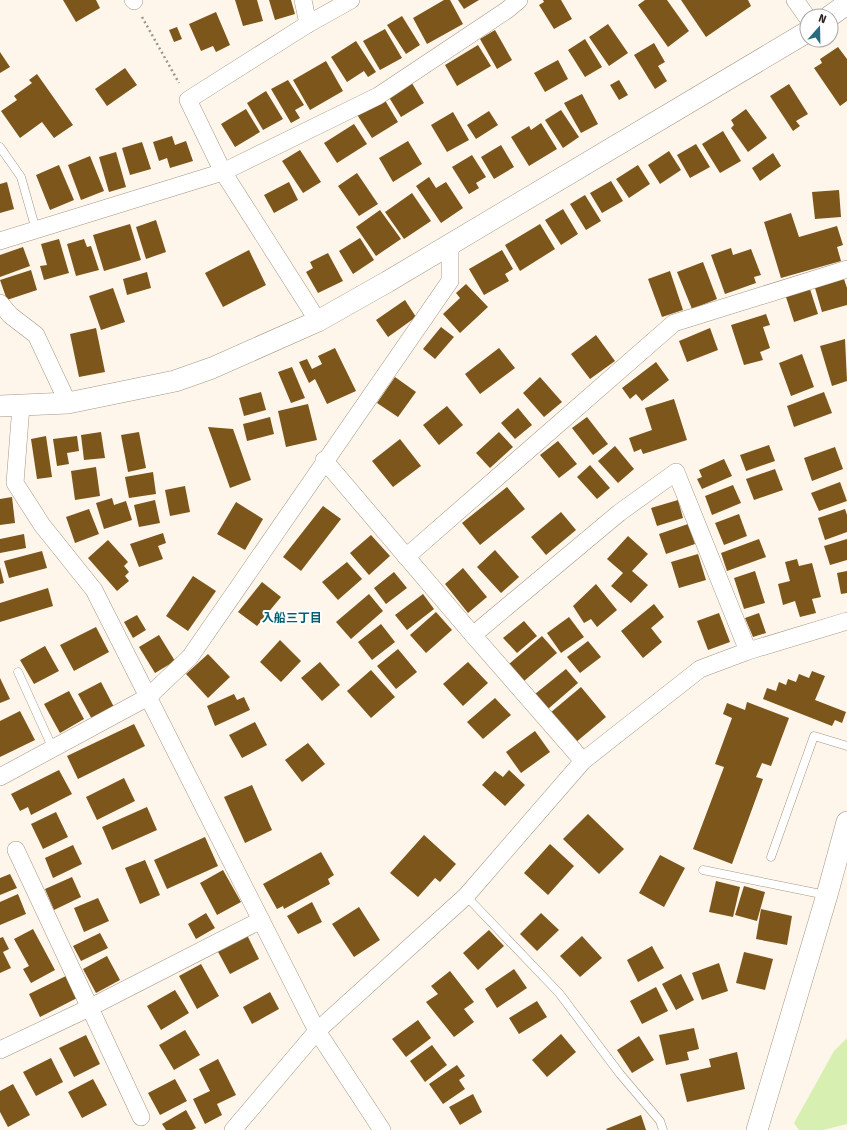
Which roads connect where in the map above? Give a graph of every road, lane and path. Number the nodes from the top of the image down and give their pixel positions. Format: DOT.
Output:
graph roads {
  1 [pos="303,0"];
  2 [pos="351,0"];
  3 [pos="519,0"];
  4 [pos="133,1"];
  5 [pos="308,24"];
  6 [pos="799,37"];
  7 [pos="188,100"];
  8 [pos="0,147"];
  9 [pos="224,172"];
  10 [pos="36,230"];
  11 [pos="0,241"];
  12 [pos="450,244"];
  13 [pos="847,269"];
  14 [pos="4,311"];
  15 [pos="318,321"];
  16 [pos="68,403"];
  17 [pos="0,406"];
  18 [pos="20,406"];
  19 [pos="324,460"];
  20 [pos="7,482"];
  21 [pos="406,557"];
  22 [pos="847,621"];
  23 [pos="473,635"];
  24 [pos="748,650"];
  25 [pos="18,672"];
  26 [pos="148,698"];
  27 [pos="847,746"];
  28 [pos="53,749"];
  29 [pos="584,761"];
  30 [pos="0,777"];
  31 [pos="847,822"];
  32 [pos="16,850"];
  33 [pos="771,857"];
  34 [pos="703,870"];
  35 [pos="827,895"];
  36 [pos="466,896"];
  37 [pos="261,920"];
  38 [pos="89,1008"];
  39 [pos="317,1031"];
  40 [pos="0,1050"];
  41 [pos="141,1117"];
  42 [pos="233,1130"];
  43 [pos="382,1130"];
  44 [pos="663,1130"];
  45 [pos="757,1130"];
  1 -- 5 [label="street"];
  2 -- 5 [label="street"];
  3 -- 9 [label="street"];
  4 -- 7 [label="path"];
  5 -- 7 [label="street"];
  6 -- 12 [label="street"];
  7 -- 9 [label="street"];
  8 -- 10 [label="lane"];
  9 -- 10 [label="street"];
  9 -- 15 [label="street"];
  10 -- 11 [label="street"];
  12 -- 15 [label="street"];
  12 -- 19 [label="street"];
  13 -- 21 [label="street"];
  14 -- 16 [label="street"];
  15 -- 16 [label="street"];
  16 -- 18 [label="street"];
  17 -- 18 [label="street"];
  18 -- 20 [label="street"];
  19 -- 21 [label="street"];
  19 -- 26 [label="street"];
  20 -- 26 [label="street"];
  21 -- 23 [label="street"];
  22 -- 24 [label="street"];
  23 -- 24 [label="street"];
  23 -- 29 [label="street"];
  24 -- 29 [label="street"];
  25 -- 28 [label="lane"];
  26 -- 28 [label="street"];
  26 -- 37 [label="street"];
  27 -- 33 [label="lane"];
  28 -- 30 [label="street"];
  29 -- 36 [label="street"];
  31 -- 35 [label="street"];
  32 -- 38 [label="street"];
  34 -- 35 [label="lane"];
  35 -- 45 [label="street"];
  36 -- 39 [label="street"];
  36 -- 44 [label="lane"];
  37 -- 38 [label="street"];
  37 -- 39 [label="street"];
  38 -- 40 [label="street"];
  38 -- 41 [label="street"];
  39 -- 42 [label="street"];
  39 -- 43 [label="street"];
}
